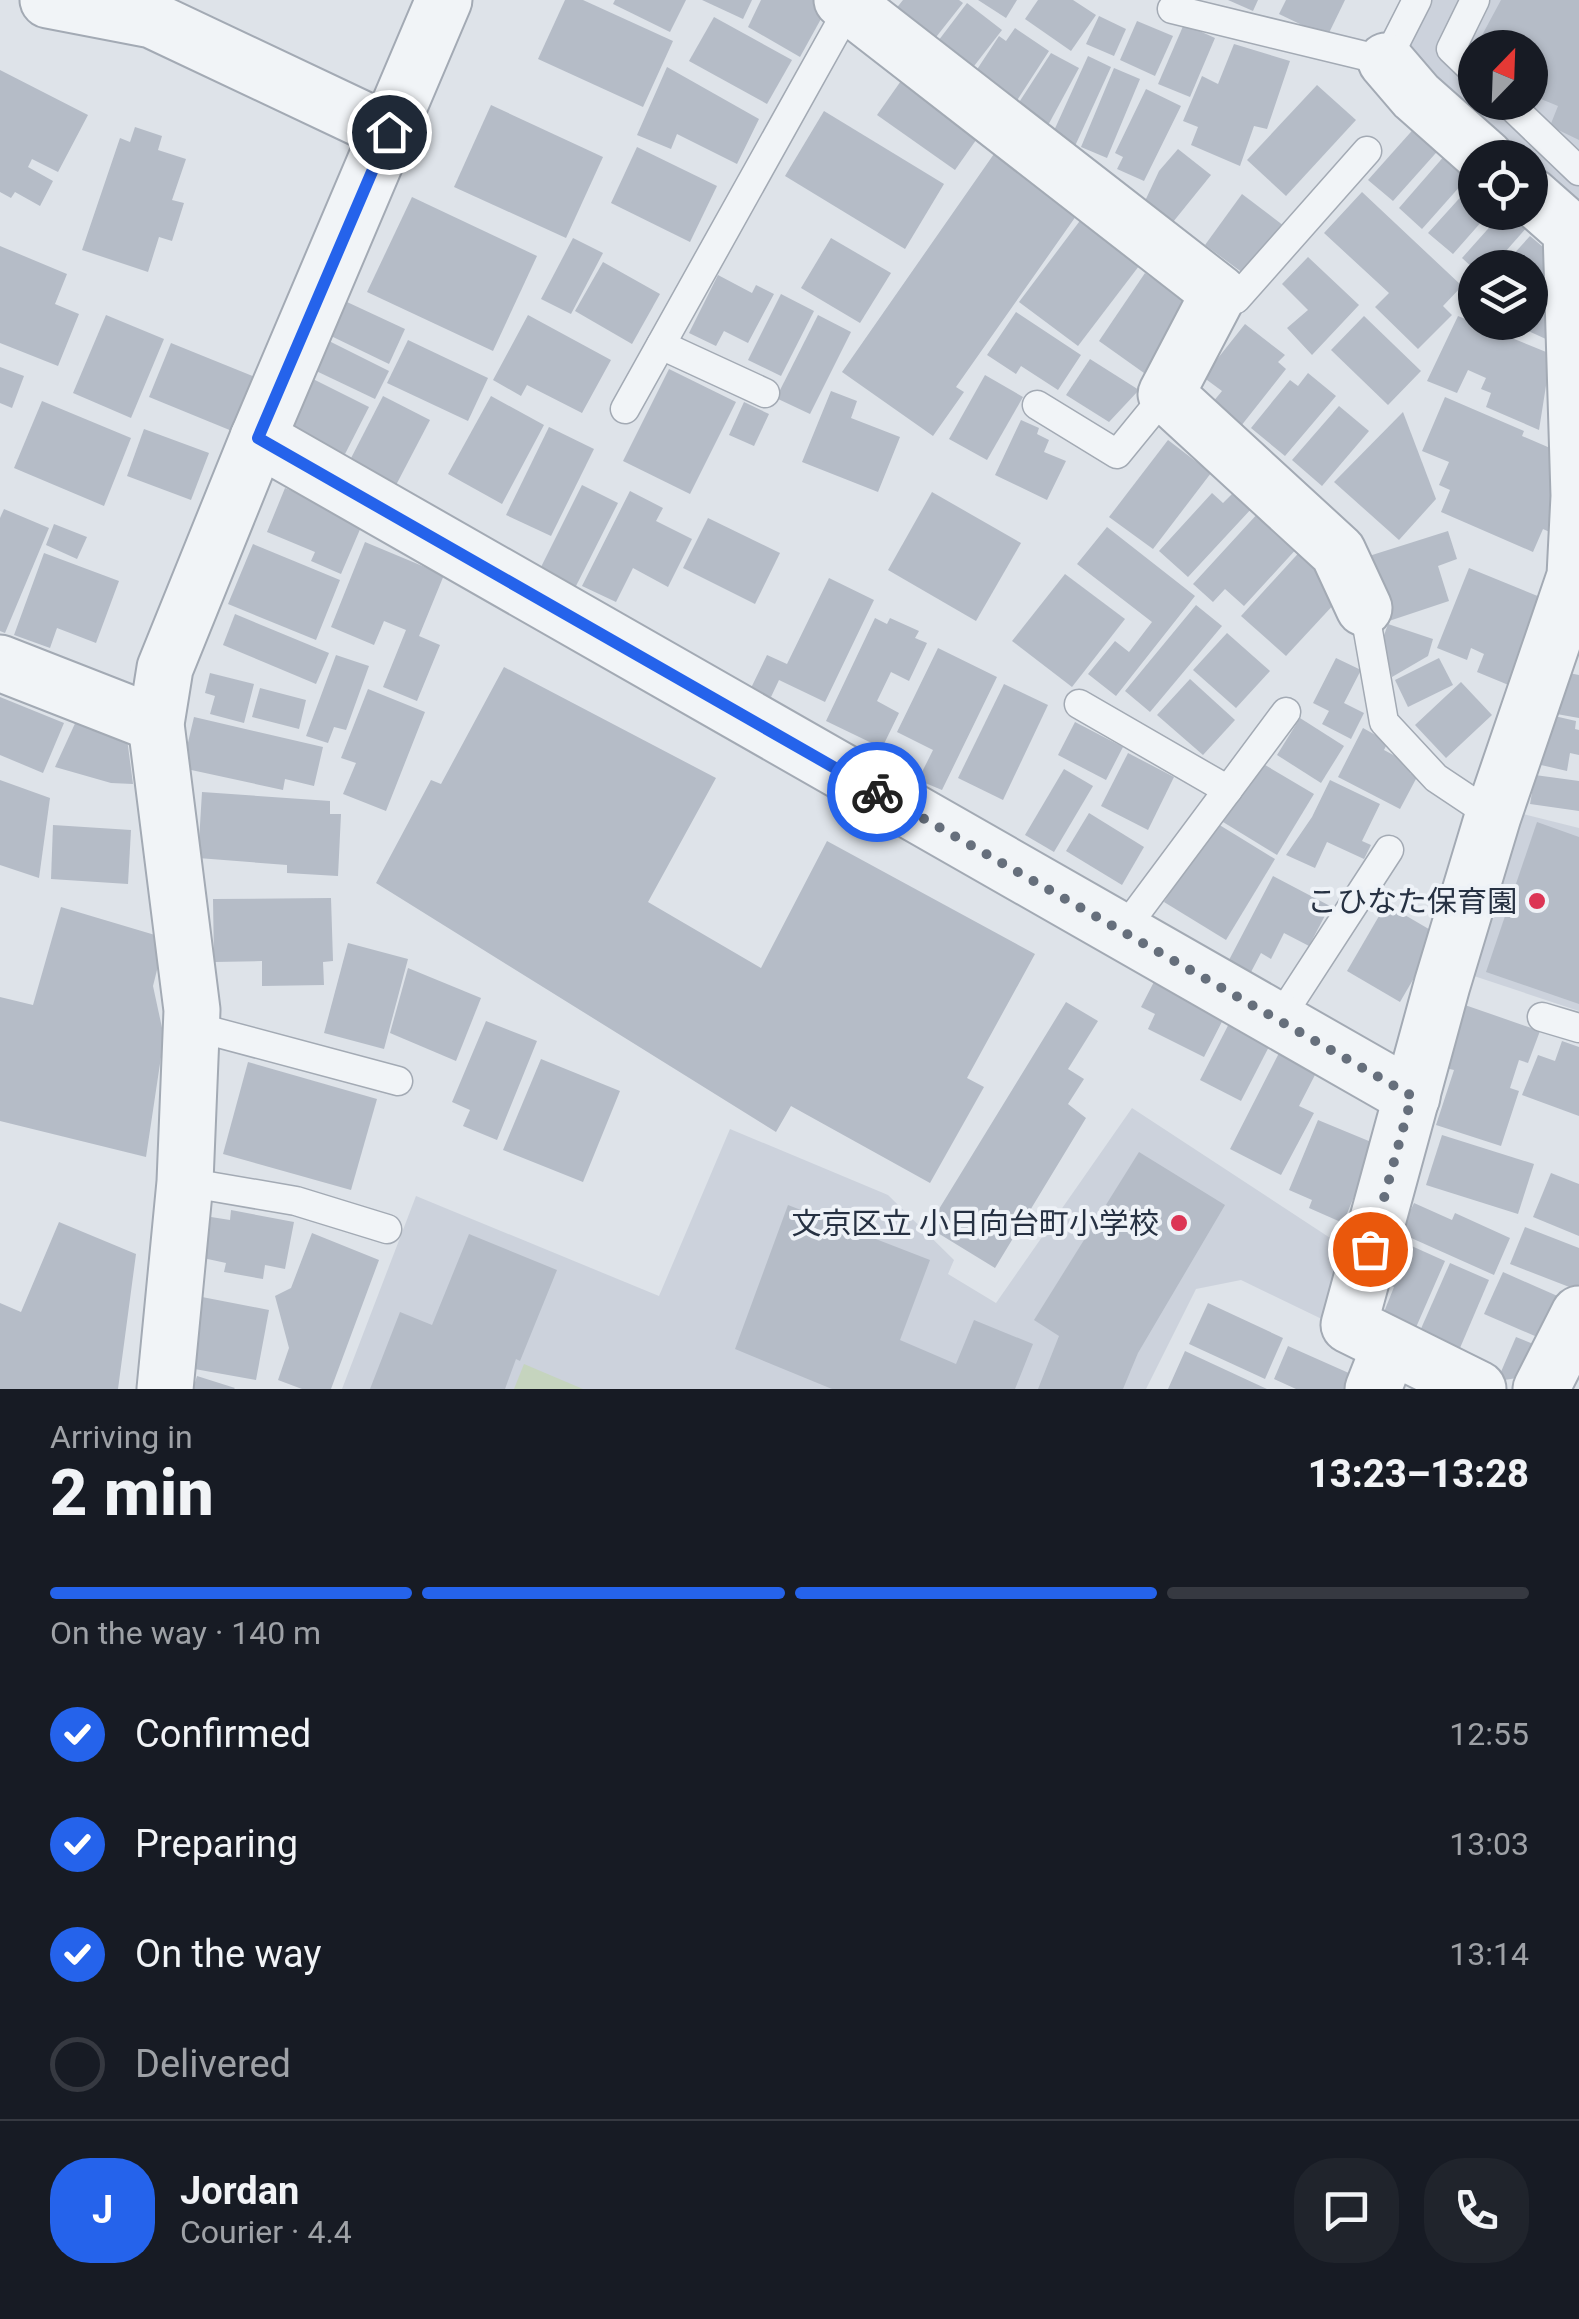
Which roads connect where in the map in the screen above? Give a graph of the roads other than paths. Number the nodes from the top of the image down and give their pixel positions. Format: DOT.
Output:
graph roads {
  1 [pos="48,0"];
  2 [pos="444,0"];
  3 [pos="1417,0"];
  4 [pos="1475,0"];
  5 [pos="846,3"];
  6 [pos="1172,8"];
  7 [pos="1460,30"];
  8 [pos="1458,35"];
  9 [pos="1458,56"];
  10 [pos="1386,61"];
  11 [pos="1526,120"];
  12 [pos="389,132"];
  13 [pos="1466,140"];
  14 [pos="1367,151"];
  15 [pos="1579,171"];
  16 [pos="1548,211"];
  17 [pos="1220,293"];
  18 [pos="661,345"];
  19 [pos="766,393"];
  20 [pos="1166,394"];
  21 [pos="1037,405"];
  22 [pos="625,409"];
  23 [pos="258,438"];
  24 [pos="1364,608"];
  25 [pos="1569,621"];
  26 [pos="0,663"];
  27 [pos="1079,704"];
  28 [pos="1286,712"];
  29 [pos="156,724"];
  30 [pos="1228,790"];
  31 [pos="1492,816"];
  32 [pos="1390,850"];
  33 [pos="1122,932"];
  34 [pos="1542,1017"];
  35 [pos="1278,1020"];
  36 [pos="192,1026"];
  37 [pos="1579,1028"];
  38 [pos="398,1081"];
  39 [pos="1412,1096"];
  40 [pos="185,1182"];
  41 [pos="387,1229"];
  42 [pos="1579,1314"];
  43 [pos="1382,1368"];
  44 [pos="165,1389"];
  45 [pos="1478,1389"];
  46 [pos="1541,1389"];
  1 -- 12 [label="street"];
  2 -- 12 [label="street"];
  3 -- 10 [label="lane"];
  4 -- 7 [label="lane"];
  5 -- 17 [label="street"];
  5 -- 18 [label="lane"];
  6 -- 10 [label="lane"];
  8 -- 9 [label="lane"];
  10 -- 13 [label="street"];
  11 -- 15 [label="lane"];
  12 -- 23 [label="street"];
  14 -- 17 [label="lane"];
  16 -- 25 [label="street"];
  17 -- 20 [label="street"];
  18 -- 19 [label="lane"];
  18 -- 22 [label="lane"];
  20 -- 21 [label="lane"];
  20 -- 24 [label="street"];
  23 -- 29 [label="street"];
  23 -- 33 [label="street"];
  24 -- 31 [label="lane"];
  25 -- 31 [label="street"];
  26 -- 29 [label="street"];
  27 -- 30 [label="lane"];
  28 -- 30 [label="lane"];
  29 -- 36 [label="street"];
  30 -- 33 [label="lane"];
  31 -- 39 [label="street"];
  32 -- 35 [label="lane"];
  33 -- 35 [label="street"];
  34 -- 37 [label="lane"];
  35 -- 39 [label="street"];
  36 -- 38 [label="lane"];
  36 -- 40 [label="street"];
  39 -- 43 [label="street"];
  40 -- 41 [label="lane"];
  40 -- 44 [label="street"];
  42 -- 46 [label="street"];
  43 -- 45 [label="street"];
}
